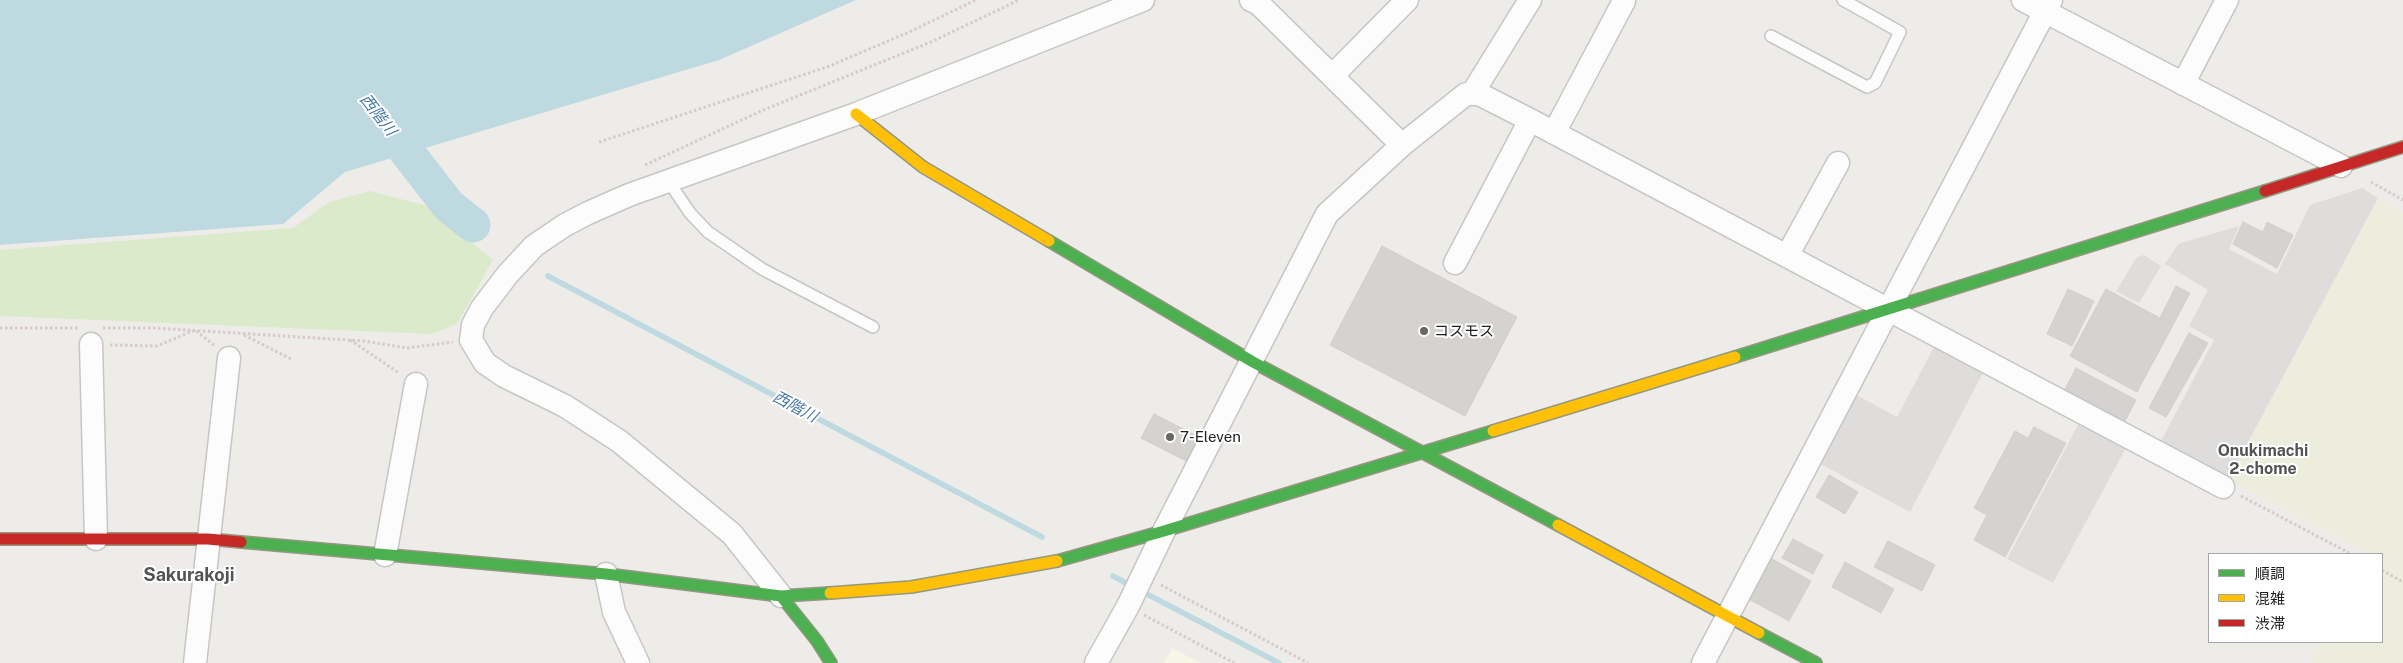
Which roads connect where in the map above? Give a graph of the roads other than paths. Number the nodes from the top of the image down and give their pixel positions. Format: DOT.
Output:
graph roads {
  1 [pos="1143,0"];
  2 [pos="1252,0"];
  3 [pos="1407,0"];
  4 [pos="1530,0"];
  5 [pos="1843,0"];
  6 [pos="2023,0"];
  7 [pos="2227,0"];
  8 [pos="1624,1"];
  9 [pos="2048,6"];
  10 [pos="1770,36"];
  11 [pos="1332,76"];
  12 [pos="2184,84"];
  13 [pos="1472,94"];
  14 [pos="856,114"];
  15 [pos="1530,120"];
  16 [pos="1554,133"];
  17 [pos="1402,145"];
  18 [pos="2403,147"];
  19 [pos="1838,163"];
  20 [pos="2341,166"];
  21 [pos="669,182"];
  22 [pos="1787,256"];
  23 [pos="1455,263"];
  24 [pos="1888,310"];
  25 [pos="873,327"];
  26 [pos="91,333"];
  27 [pos="229,358"];
  28 [pos="1253,362"];
  29 [pos="416,384"];
  30 [pos="1419,451"];
  31 [pos="2223,486"];
  32 [pos="1164,531"];
  33 [pos="0,539"];
  34 [pos="96,539"];
  35 [pos="208,539"];
  36 [pos="385,555"];
  37 [pos="606,574"];
  38 [pos="781,596"];
  39 [pos="1728,616"];
  40 [pos="195,663"];
  41 [pos="638,663"];
  42 [pos="831,663"];
  43 [pos="1096,663"];
  44 [pos="1703,663"];
  45 [pos="1816,663"];
  1 -- 14 [label="street"];
  2 -- 11 [label="street"];
  3 -- 11 [label="street"];
  4 -- 13 [label="street"];
  5 -- 10 [label="lane"];
  6 -- 9 [label="street"];
  7 -- 12 [label="street"];
  8 -- 16 [label="street"];
  9 -- 12 [label="street"];
  9 -- 24 [label="street"];
  11 -- 17 [label="street"];
  12 -- 20 [label="street"];
  13 -- 15 [label="street"];
  13 -- 17 [label="street"];
  14 -- 21 [label="street"];
  14 -- 28 [label="street"];
  15 -- 16 [label="street"];
  15 -- 23 [label="street"];
  16 -- 22 [label="street"];
  17 -- 28 [label="street"];
  18 -- 20 [label="street"];
  19 -- 22 [label="street"];
  20 -- 24 [label="street"];
  21 -- 25 [label="lane"];
  21 -- 38 [label="street"];
  22 -- 24 [label="street"];
  24 -- 30 [label="street"];
  24 -- 31 [label="street"];
  24 -- 39 [label="street"];
  26 -- 34 [label="street"];
  27 -- 35 [label="street"];
  28 -- 30 [label="street"];
  28 -- 32 [label="street"];
  29 -- 36 [label="street"];
  30 -- 32 [label="street"];
  30 -- 39 [label="street"];
  32 -- 38 [label="street"];
  32 -- 43 [label="street"];
  33 -- 34 [label="street"];
  34 -- 35 [label="street"];
  35 -- 36 [label="street"];
  35 -- 40 [label="street"];
  36 -- 37 [label="street"];
  37 -- 38 [label="street"];
  37 -- 41 [label="street"];
  38 -- 42 [label="street"];
  39 -- 44 [label="street"];
  39 -- 45 [label="street"];
}
